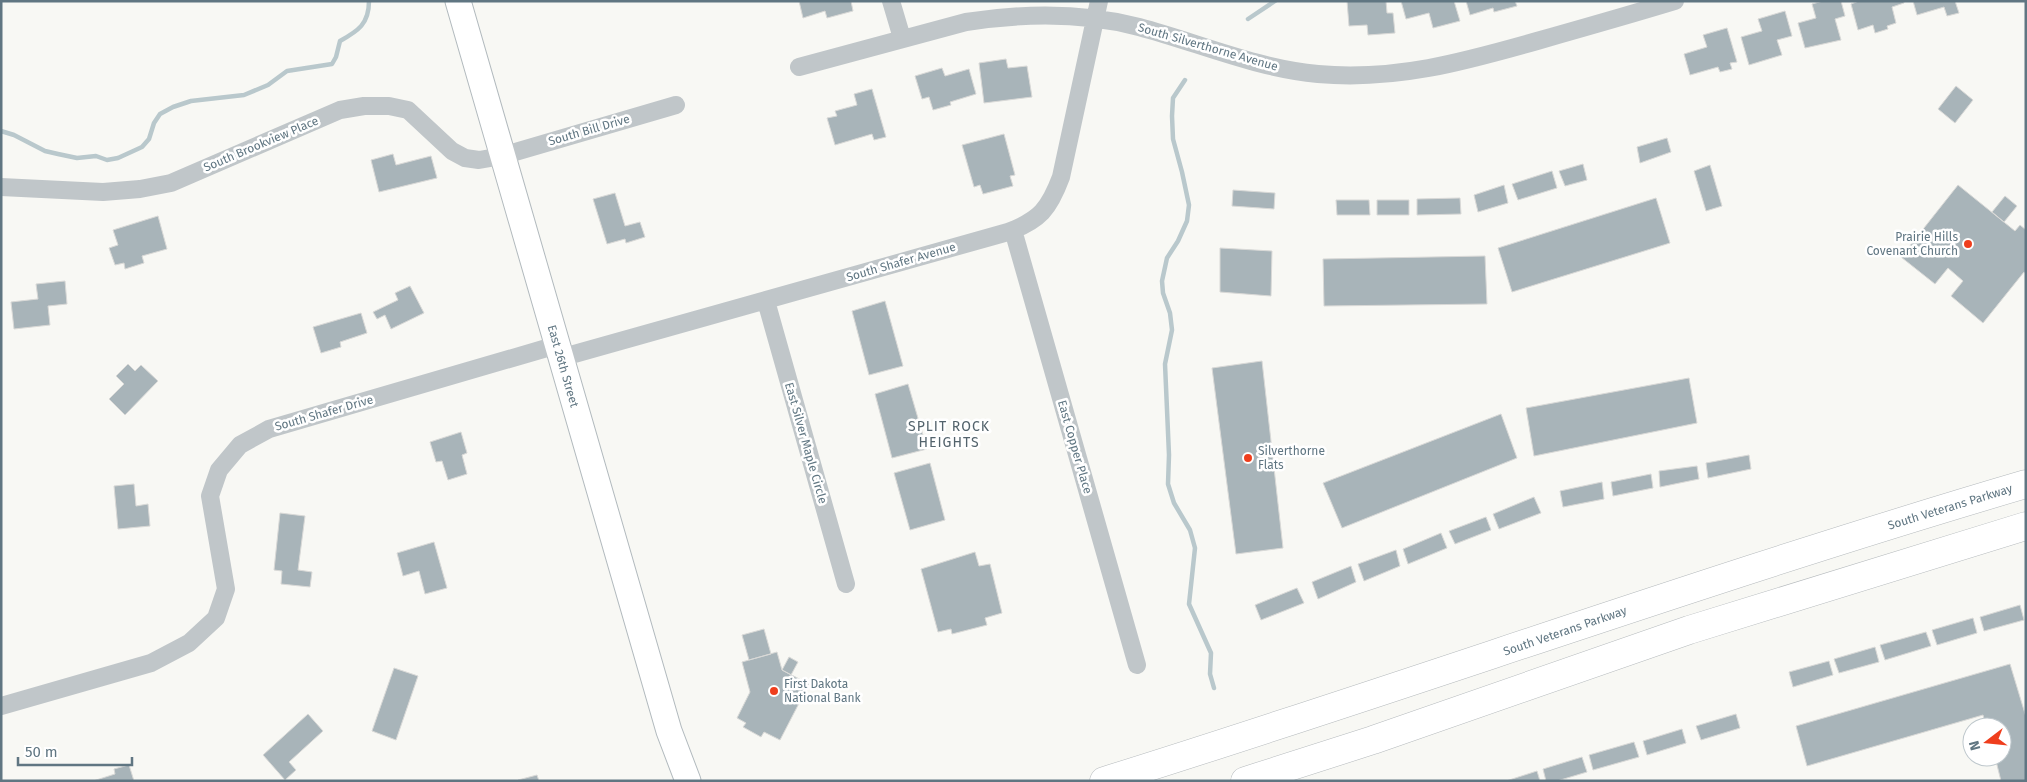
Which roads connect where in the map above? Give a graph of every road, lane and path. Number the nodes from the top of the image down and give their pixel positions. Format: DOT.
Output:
graph roads {
  1 [pos="458,1"];
  2 [pos="891,1"];
  3 [pos="1099,1"];
  4 [pos="1675,1"];
  5 [pos="1096,19"];
  6 [pos="902,38"];
  7 [pos="799,67"];
  8 [pos="676,105"];
  9 [pos="502,156"];
  10 [pos="1,187"];
  11 [pos="1013,230"];
  12 [pos="766,301"];
  13 [pos="559,352"];
  14 [pos="2026,484"];
  15 [pos="2026,526"];
  16 [pos="846,584"];
  17 [pos="1137,665"];
  18 [pos="1,706"];
  19 [pos="669,731"];
  20 [pos="677,781"];
  21 [pos="688,781"];
  22 [pos="1104,781"];
  23 [pos="1244,781"];
  1 -- 9 [label="main road, East 26th Street"];
  2 -- 6 [label="street"];
  3 -- 5 [label="street, South Shafer Avenue"];
  4 -- 5 [label="street, South Silverthorne Avenue"];
  5 -- 6 [label="street, South Silverthorne Avenue"];
  5 -- 11 [label="street, South Shafer Avenue"];
  6 -- 7 [label="street, South Silverthorne Avenue"];
  8 -- 9 [label="street, South Bill Drive"];
  9 -- 10 [label="street, South Brookview Place"];
  9 -- 13 [label="main road, East 26th Street"];
  11 -- 12 [label="street, South Shafer Avenue"];
  11 -- 17 [label="street, East Copper Place"];
  12 -- 13 [label="street, South Shafer Avenue"];
  12 -- 16 [label="street, East Silver Maple Circle"];
  13 -- 18 [label="street, South Shafer Drive"];
  13 -- 19 [label="main road, East 26th Street"];
  14 -- 22 [label="highway, South Veterans Parkway"];
  15 -- 23 [label="highway"];
  19 -- 20 [label="main road, East 26th Street"];
  19 -- 21 [label="main road, East 26th Street"];
}
